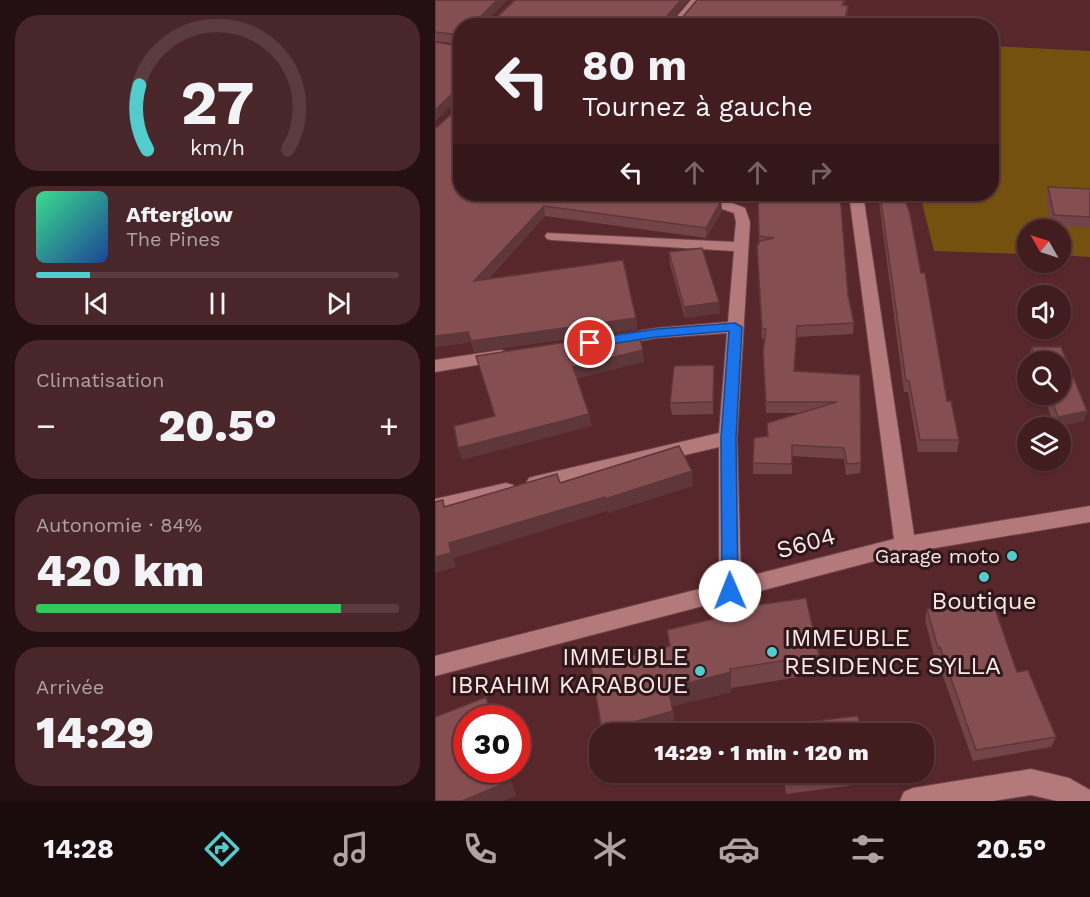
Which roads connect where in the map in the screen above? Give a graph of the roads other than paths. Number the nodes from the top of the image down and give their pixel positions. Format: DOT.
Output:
graph roads {
  1 [pos="696,0"];
  2 [pos="681,18"];
  3 [pos="696,201"];
  4 [pos="857,201"];
  5 [pos="552,236"];
  6 [pos="741,247"];
  7 [pos="735,327"];
  8 [pos="599,342"];
  9 [pos="517,354"];
  10 [pos="435,366"];
  11 [pos="728,438"];
  12 [pos="435,507"];
  13 [pos="1090,514"];
  14 [pos="905,545"];
  15 [pos="730,591"];
  16 [pos="435,666"];
  17 [pos="913,801"];
  18 [pos="1083,801"];
  1 -- 2 [label="street"];
  3 -- 6 [label="street"];
  4 -- 14 [label="street"];
  5 -- 6 [label="street"];
  6 -- 7 [label="street"];
  7 -- 8 [label="street"];
  7 -- 11 [label="street"];
  9 -- 10 [label="street"];
  11 -- 12 [label="street"];
  11 -- 15 [label="street"];
  13 -- 14 [label="street, S604"];
  14 -- 15 [label="street, S604"];
  15 -- 16 [label="street, S604"];
  17 -- 18 [label="street"];
}
